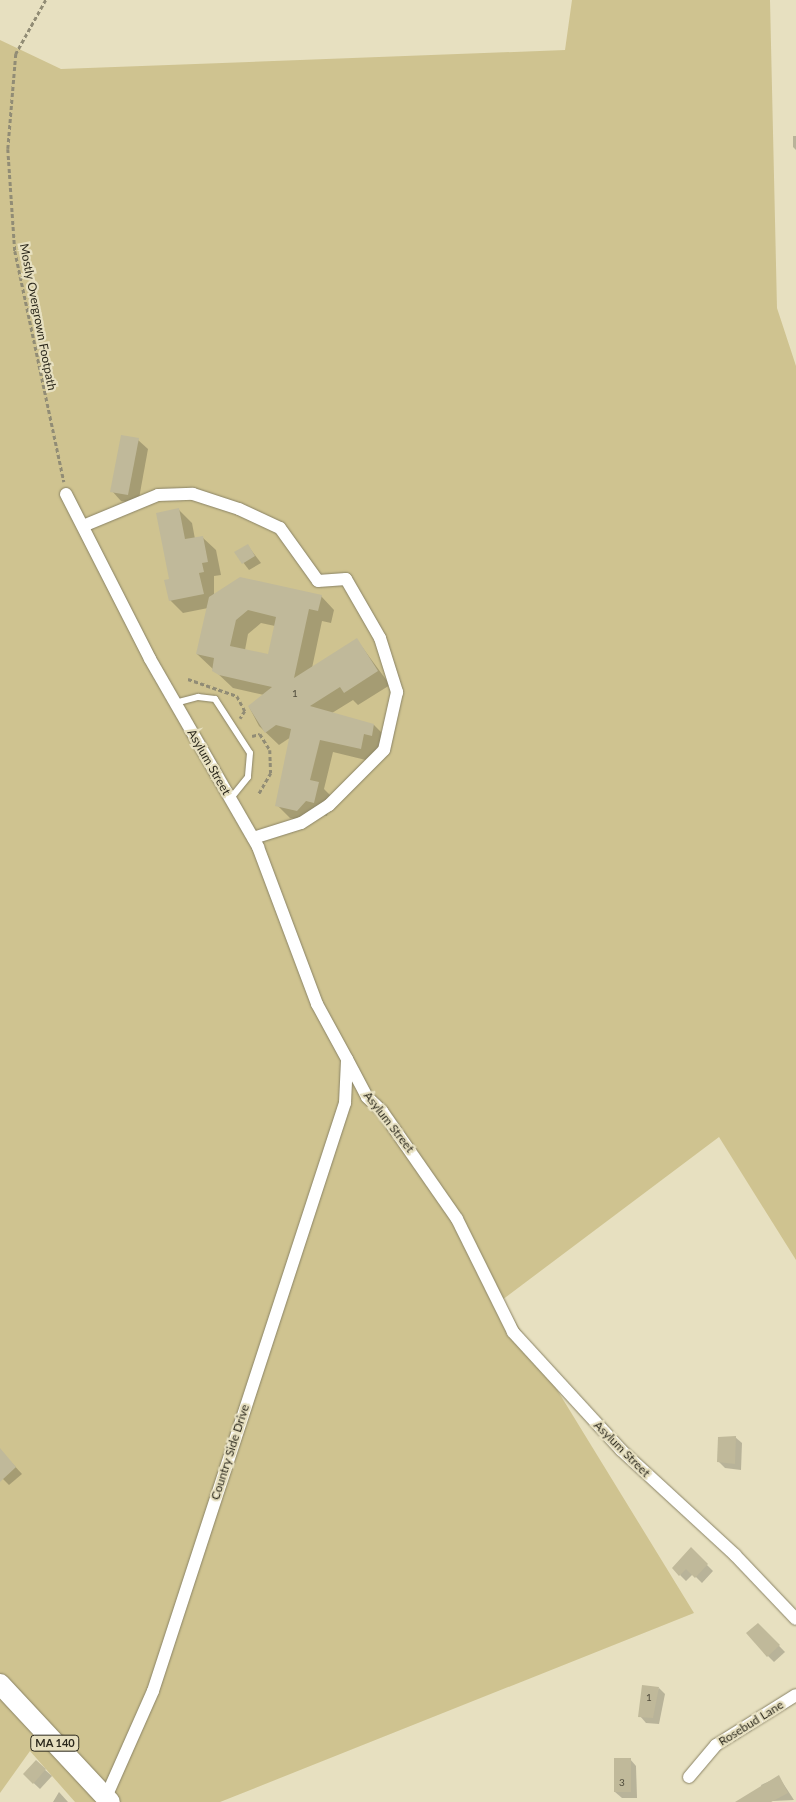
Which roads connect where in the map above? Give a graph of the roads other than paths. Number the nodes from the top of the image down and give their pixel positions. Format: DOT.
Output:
graph roads {
  1 [pos="66,494"];
  2 [pos="83,526"];
  3 [pos="175,703"];
  4 [pos="230,799"];
  5 [pos="252,838"];
  6 [pos="347,1059"];
  7 [pos="367,1097"];
  8 [pos="345,1104"];
  9 [pos="796,1619"];
  10 [pos="0,1684"];
  11 [pos="796,1694"];
  12 [pos="689,1777"];
  13 [pos="108,1800"];
  1 -- 2 [label="street, Asylum Street"];
  2 -- 3 [label="street, Asylum Street"];
  2 -- 5 [label="street"];
  3 -- 4 [label="street, Asylum Street"];
  3 -- 4 [label="lane"];
  4 -- 5 [label="street, Asylum Street"];
  5 -- 6 [label="street, Asylum Street"];
  6 -- 7 [label="street, Asylum Street"];
  6 -- 8 [label="street, Country Side Drive"];
  7 -- 8 [label="street"];
  7 -- 9 [label="street, Asylum Street"];
  8 -- 13 [label="street, Country Side Drive"];
  10 -- 13 [label="main road, MA 140"];
  11 -- 12 [label="street, Rosebud Lane"];
}
